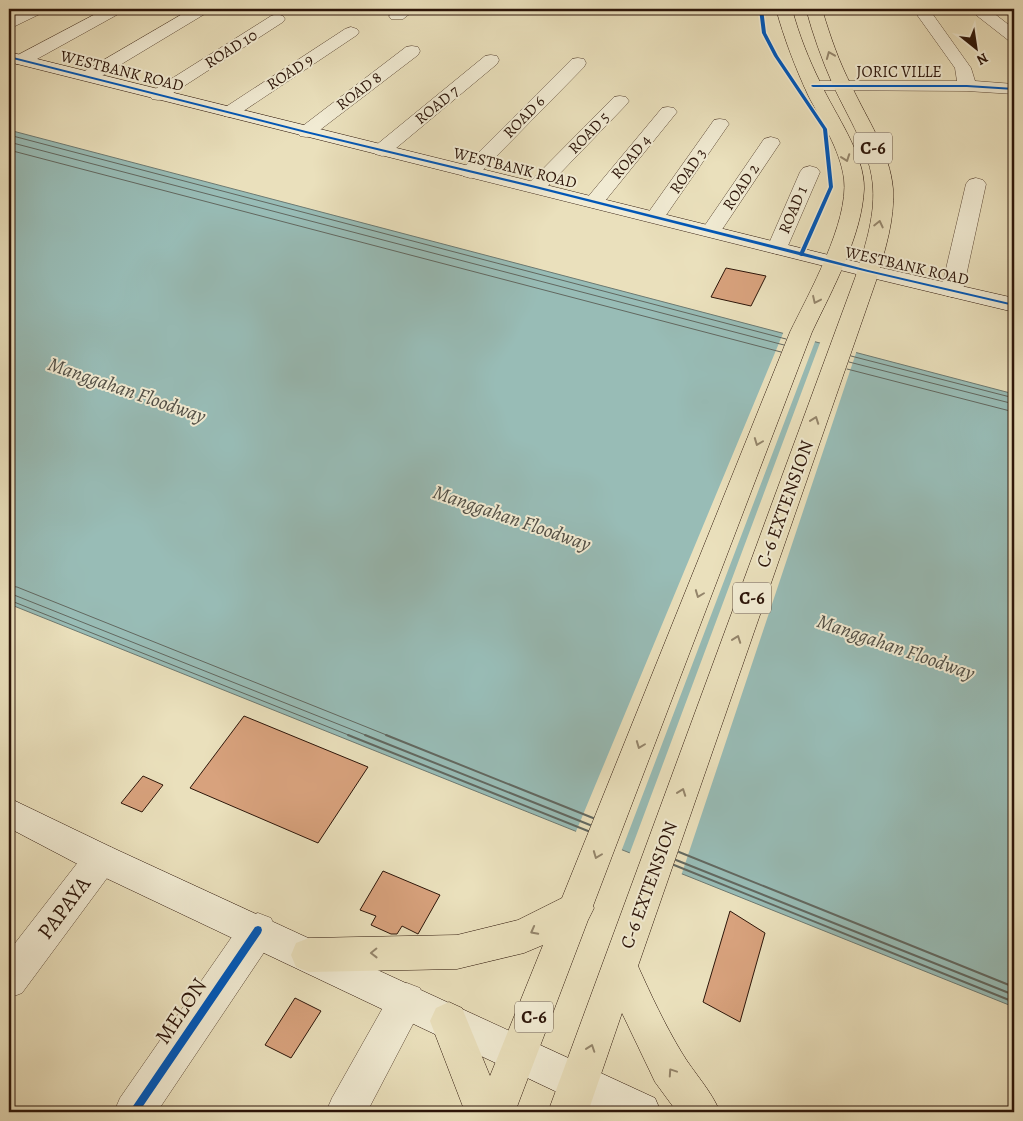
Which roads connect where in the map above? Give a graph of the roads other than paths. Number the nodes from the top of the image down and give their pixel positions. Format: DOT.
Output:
graph roads {
  1 [pos="38,9"];
  2 [pos="116,9"];
  3 [pos="202,9"];
  4 [pos="784,9"];
  5 [pos="814,9"];
  6 [pos="984,9"];
  7 [pos="923,12"];
  8 [pos="278,19"];
  9 [pos="9,24"];
  10 [pos="351,32"];
  11 [pos="1014,37"];
  12 [pos="412,51"];
  13 [pos="16,58"];
  14 [pos="492,60"];
  15 [pos="578,63"];
  16 [pos="89,76"];
  17 [pos="813,86"];
  18 [pos="843,86"];
  19 [pos="967,86"];
  20 [pos="1014,89"];
  21 [pos="158,95"];
  22 [pos="620,101"];
  23 [pos="230,112"];
  24 [pos="668,112"];
  25 [pos="720,124"];
  26 [pos="306,132"];
  27 [pos="770,143"];
  28 [pos="382,150"];
  29 [pos="470,172"];
  30 [pos="810,172"];
  31 [pos="976,184"];
  32 [pos="536,187"];
  33 [pos="594,202"];
  34 [pos="655,217"];
  35 [pos="711,231"];
  36 [pos="777,248"];
  37 [pos="834,262"];
  38 [pos="868,271"];
  39 [pos="952,290"];
  40 [pos="1014,304"];
  41 [pos="9,812"];
  42 [pos="101,859"];
  43 [pos="581,897"];
  44 [pos="258,930"];
  45 [pos="309,954"];
  46 [pos="623,958"];
  47 [pos="9,980"];
  48 [pos="407,1001"];
  49 [pos="449,1021"];
  50 [pos="520,1054"];
  51 [pos="574,1098"];
  52 [pos="482,1107"];
  53 [pos="134,1112"];
  54 [pos="346,1112"];
  55 [pos="640,1112"];
  56 [pos="700,1112"];
  1 -- 9 [label="street"];
  2 -- 13 [label="street"];
  3 -- 16 [label="street"];
  4 -- 17 [label="main road, C-6"];
  18 -- 5 [label="main road, C-6 EXTENSION / C-6, one-way"];
  6 -- 11 [label="street"];
  7 -- 19 [label="street"];
  8 -- 21 [label="street, ROAD 10"];
  10 -- 23 [label="street, ROAD 9"];
  12 -- 26 [label="street, ROAD 8"];
  13 -- 16 [label="street, WESTBANK ROAD"];
  14 -- 28 [label="street, ROAD 7"];
  15 -- 29 [label="street, ROAD 6"];
  16 -- 21 [label="street, WESTBANK ROAD"];
  17 -- 18 [label="street, JORIC VILLE"];
  17 -- 37 [label="main road, C-6, one-way"];
  18 -- 19 [label="street, JORIC VILLE"];
  38 -- 18 [label="main road, C-6 EXTENSION / C-6, one-way"];
  19 -- 20 [label="street, JORIC VILLE"];
  21 -- 23 [label="street, WESTBANK ROAD"];
  22 -- 32 [label="street, ROAD 5"];
  23 -- 26 [label="street, WESTBANK ROAD"];
  24 -- 33 [label="street, ROAD 4"];
  25 -- 34 [label="street, ROAD 3"];
  26 -- 28 [label="street, WESTBANK ROAD"];
  27 -- 35 [label="street, ROAD 2"];
  28 -- 29 [label="street, WESTBANK ROAD"];
  29 -- 32 [label="street, WESTBANK ROAD"];
  30 -- 36 [label="street, ROAD 1"];
  31 -- 39 [label="street"];
  32 -- 33 [label="street, WESTBANK ROAD"];
  33 -- 34 [label="street, WESTBANK ROAD"];
  34 -- 35 [label="street, WESTBANK ROAD"];
  35 -- 36 [label="street, WESTBANK ROAD"];
  36 -- 37 [label="street, WESTBANK ROAD"];
  37 -- 38 [label="street, WESTBANK ROAD"];
  37 -- 43 [label="main road, C-6, one-way"];
  38 -- 39 [label="street, WESTBANK ROAD"];
  46 -- 38 [label="main road, C-6 EXTENSION / C-6, one-way"];
  39 -- 40 [label="street, WESTBANK ROAD"];
  41 -- 42 [label="street"];
  42 -- 44 [label="street"];
  42 -- 47 [label="street, PAPAYA"];
  43 -- 45 [label="main road, one-way"];
  43 -- 50 [label="main road, C-6"];
  44 -- 45 [label="street"];
  44 -- 53 [label="street, MELON"];
  45 -- 48 [label="street"];
  51 -- 46 [label="main road, C-6 EXTENSION / C-6, one-way"];
  56 -- 46 [label="main road, one-way"];
  48 -- 49 [label="street"];
  48 -- 54 [label="street"];
  49 -- 50 [label="street"];
  49 -- 52 [label="main road"];
  50 -- 51 [label="street"];
  50 -- 52 [label="main road, C-6"];
  51 -- 55 [label="street"];
}
